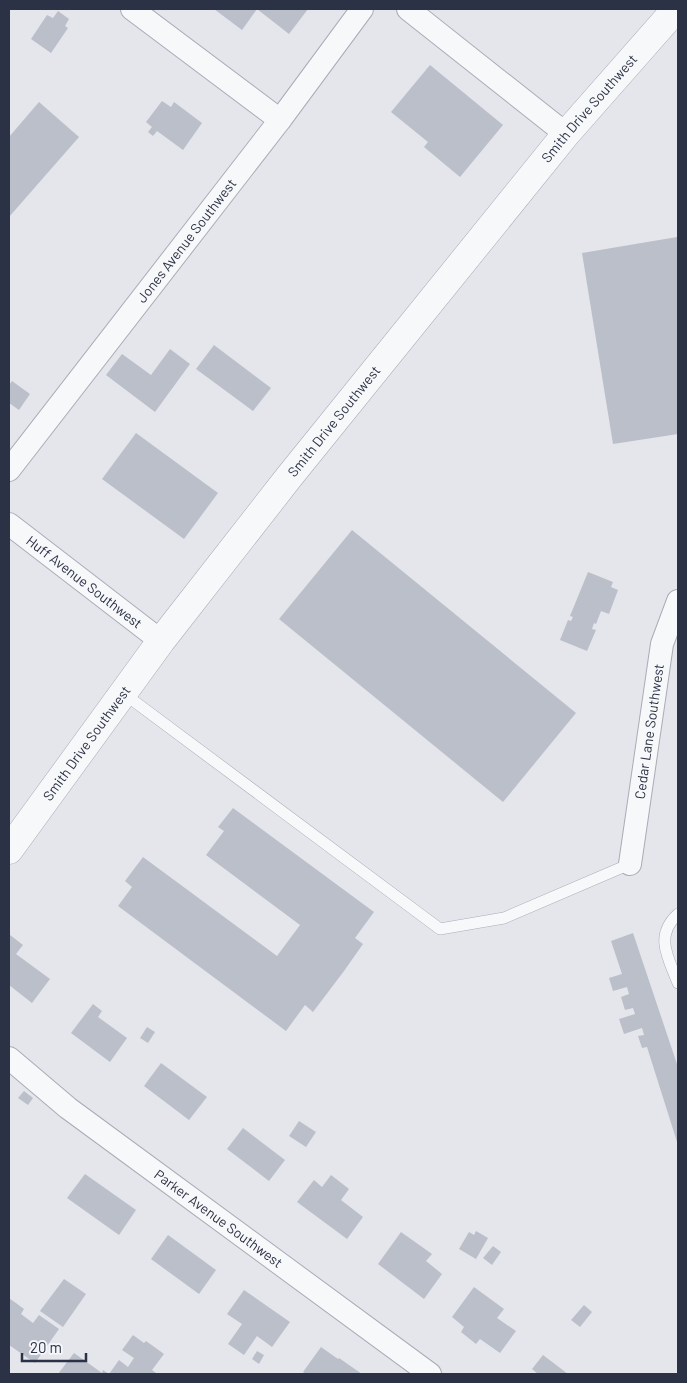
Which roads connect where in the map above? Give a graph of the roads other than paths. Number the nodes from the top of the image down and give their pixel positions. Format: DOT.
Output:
graph roads {
  1 [pos="132,9"];
  2 [pos="362,9"];
  3 [pos="408,9"];
  4 [pos="676,9"];
  5 [pos="280,120"];
  6 [pos="566,134"];
  7 [pos="9,470"];
  8 [pos="9,524"];
  9 [pos="678,601"];
  10 [pos="161,640"];
  11 [pos="123,693"];
  12 [pos="9,850"];
  13 [pos="630,864"];
  14 [pos="678,914"];
  15 [pos="678,983"];
  16 [pos="9,1058"];
  17 [pos="430,1374"];
  1 -- 5 [label="street"];
  2 -- 5 [label="street, Jones Avenue Southwest"];
  3 -- 6 [label="street"];
  4 -- 6 [label="street, Smith Drive Southwest"];
  5 -- 7 [label="street, Jones Avenue Southwest"];
  6 -- 10 [label="street, Smith Drive Southwest"];
  8 -- 10 [label="street, Huff Avenue Southwest"];
  9 -- 13 [label="street, Cedar Lane Southwest"];
  10 -- 11 [label="street, Smith Drive Southwest"];
  11 -- 12 [label="street, Smith Drive Southwest"];
  11 -- 13 [label="lane"];
  14 -- 15 [label="lane"];
  16 -- 17 [label="street, Parker Avenue Southwest"];
}
